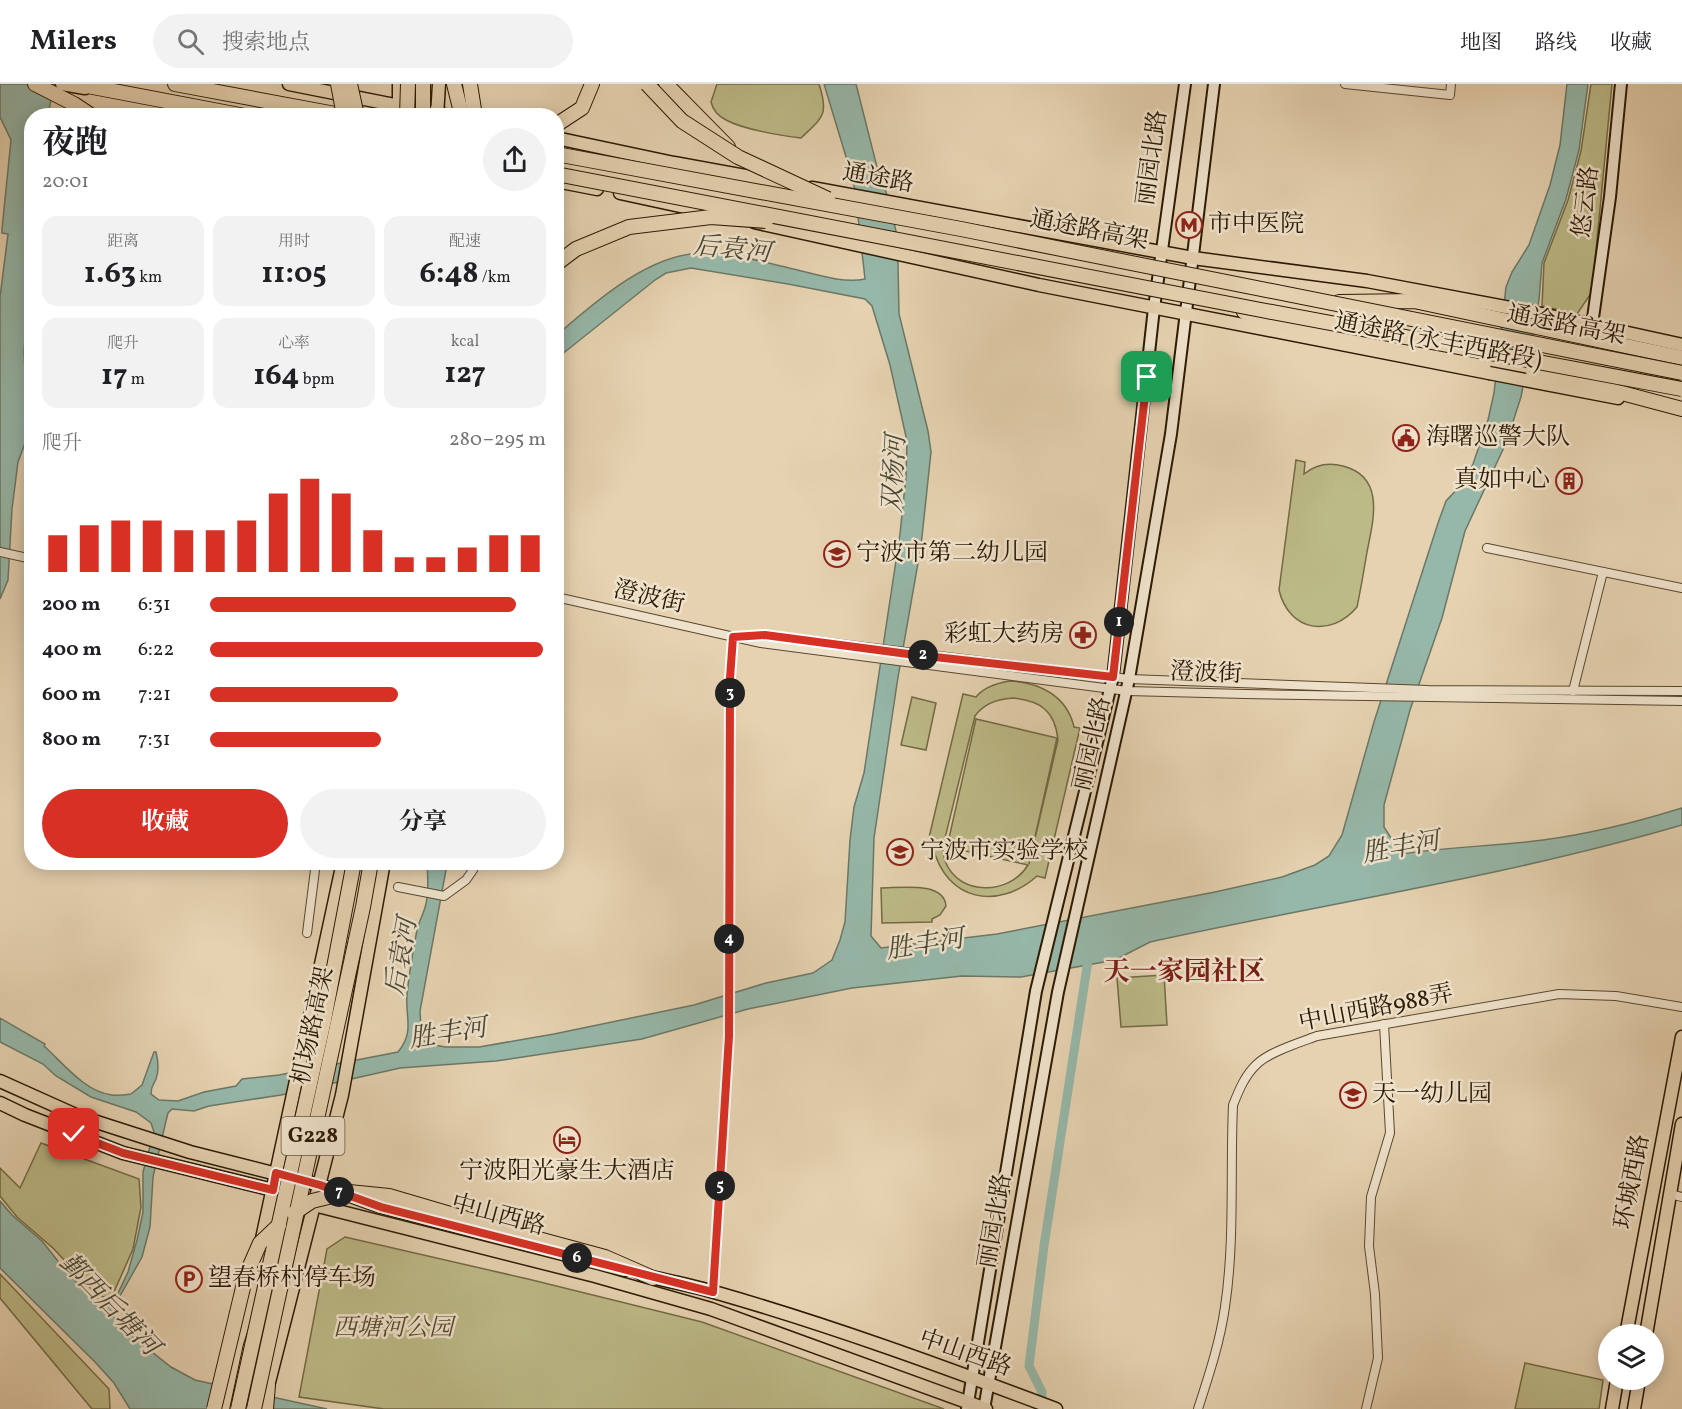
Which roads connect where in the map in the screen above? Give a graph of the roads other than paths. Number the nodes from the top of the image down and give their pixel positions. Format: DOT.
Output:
graph roads {
  1 [pos="35,84"];
  2 [pos="62,84"];
  3 [pos="77,84"];
  4 [pos="175,84"];
  5 [pos="289,84"];
  6 [pos="338,84"];
  7 [pos="350,84"];
  8 [pos="399,84"];
  9 [pos="408,84"];
  10 [pos="423,84"];
  11 [pos="439,84"];
  12 [pos="454,84"];
  13 [pos="470,84"];
  14 [pos="592,84"];
  15 [pos="647,84"];
  16 [pos="666,84"];
  17 [pos="1185,84"];
  18 [pos="1214,84"];
  19 [pos="1345,84"];
  20 [pos="1451,84"];
  21 [pos="1621,84"];
  22 [pos="1360,85"];
  23 [pos="80,108"];
  24 [pos="181,108"];
  25 [pos="203,108"];
  26 [pos="302,108"];
  27 [pos="343,108"];
  28 [pos="355,108"];
  29 [pos="386,108"];
  30 [pos="402,108"];
  31 [pos="403,108"];
  32 [pos="423,108"];
  33 [pos="441,108"];
  34 [pos="460,108"];
  35 [pos="474,108"];
  36 [pos="564,120"];
  37 [pos="564,140"];
  38 [pos="564,155"];
  39 [pos="738,157"];
  40 [pos="564,175"];
  41 [pos="564,182"];
  42 [pos="850,202"];
  43 [pos="788,217"];
  44 [pos="1162,251"];
  45 [pos="564,258"];
  46 [pos="1193,258"];
  47 [pos="1205,299"];
  48 [pos="1331,302"];
  49 [pos="1154,308"];
  50 [pos="1186,314"];
  51 [pos="1592,326"];
  52 [pos="1680,353"];
  53 [pos="1682,373"];
  54 [pos="1682,389"];
  55 [pos="1682,410"];
  56 [pos="1487,548"];
  57 [pos="0,552"];
  58 [pos="24,558"];
  59 [pos="1602,572"];
  60 [pos="1682,588"];
  61 [pos="564,599"];
  62 [pos="733,637"];
  63 [pos="908,658"];
  64 [pos="1112,683"];
  65 [pos="1128,685"];
  66 [pos="1574,691"];
  67 [pos="1682,692"];
  68 [pos="1428,694"];
  69 [pos="1682,701"];
  70 [pos="315,870"];
  71 [pos="341,870"];
  72 [pos="352,870"];
  73 [pos="370,870"];
  74 [pos="383,870"];
  75 [pos="473,870"];
  76 [pos="398,887"];
  77 [pos="307,933"];
  78 [pos="1682,1007"];
  79 [pos="1384,1024"];
  80 [pos="1682,1037"];
  81 [pos="0,1081"];
  82 [pos="0,1103"];
  83 [pos="1682,1124"];
  84 [pos="276,1173"];
  85 [pos="320,1185"];
  86 [pos="273,1190"];
  87 [pos="1676,1192"];
  88 [pos="314,1205"];
  89 [pos="653,1278"];
  90 [pos="713,1292"];
  91 [pos="248,1306"];
  92 [pos="1628,1324"];
  93 [pos="1648,1324"];
  94 [pos="973,1378"];
  95 [pos="269,1383"];
  96 [pos="988,1384"];
  97 [pos="1615,1390"];
  98 [pos="1637,1390"];
  99 [pos="968,1406"];
  100 [pos="214,1409"];
  101 [pos="222,1409"];
  102 [pos="228,1409"];
  103 [pos="238,1409"];
  104 [pos="254,1409"];
  105 [pos="265,1409"];
  106 [pos="985,1409"];
  107 [pos="1056,1409"];
  108 [pos="1198,1409"];
  109 [pos="1366,1409"];
  110 [pos="1612,1409"];
  111 [pos="1634,1409"];
  1 -- 23 [label="highway"];
  2 -- 24 [label="main road"];
  3 -- 25 [label="highway"];
  4 -- 26 [label="highway"];
  5 -- 29 [label="main road"];
  6 -- 27 [label="highway, bridge"];
  7 -- 28 [label="highway, bridge"];
  8 -- 30 [label="main road"];
  9 -- 31 [label="highway, bridge"];
  10 -- 32 [label="highway, bridge"];
  11 -- 33 [label="main road"];
  12 -- 34 [label="highway"];
  13 -- 35 [label="highway"];
  14 -- 36 [label="highway"];
  15 -- 39 [label="highway, bridge"];
  16 -- 39 [label="highway, bridge"];
  17 -- 44 [label="main road, 丽园北路"];
  18 -- 46 [label="main road, 丽园北路"];
  19 -- 22 [label="street"];
  20 -- 22 [label="street"];
  21 -- 51 [label="main road, 悠云路"];
  37 -- 42 [label="main road, 通途路"];
  38 -- 42 [label="highway, 通途路高架, bridge"];
  39 -- 42 [label="highway, bridge"];
  40 -- 43 [label="highway, 通途路高架, bridge"];
  41 -- 49 [label="main road"];
  42 -- 44 [label="main road, 通途路"];
  42 -- 48 [label="highway, 通途路高架, bridge"];
  43 -- 45 [label="highway, bridge"];
  43 -- 47 [label="highway, 通途路高架, bridge"];
  44 -- 46 [label="main road, 通途路"];
  44 -- 49 [label="main road, 丽园北路"];
  46 -- 50 [label="main road, 丽园北路"];
  46 -- 51 [label="main road, 通途路 (永丰西路段)"];
  47 -- 54 [label="highway, 通途路高架, bridge"];
  47 -- 55 [label="highway, bridge"];
  48 -- 52 [label="highway, bridge"];
  48 -- 53 [label="highway, 通途路高架, bridge"];
  49 -- 50 [label="main road"];
  49 -- 64 [label="main road, 丽园北路"];
  50 -- 55 [label="main road, 通途路 (永丰西路段), bridge"];
  50 -- 65 [label="main road, 丽园北路"];
  51 -- 52 [label="main road, 通途路 (永丰西路段)"];
  56 -- 59 [label="street"];
  57 -- 58 [label="street"];
  59 -- 60 [label="street"];
  59 -- 66 [label="street"];
  61 -- 62 [label="street, 澄波街"];
  62 -- 63 [label="street, 澄波街"];
  62 -- 63 [label="street, 澄波街"];
  62 -- 90 [label="street"];
  63 -- 64 [label="street, 澄波街"];
  64 -- 65 [label="street, 澄波街"];
  64 -- 94 [label="main road, 丽园北路"];
  65 -- 68 [label="street, 澄波街"];
  65 -- 96 [label="main road, 丽园北路"];
  66 -- 67 [label="street, 澄波街"];
  66 -- 68 [label="street, 澄波街"];
  68 -- 69 [label="street, 澄波街"];
  70 -- 77 [label="street"];
  71 -- 84 [label="main road"];
  72 -- 103 [label="highway, 机场路高架 / G228, bridge"];
  73 -- 104 [label="highway, 机场路高架 / G228, bridge"];
  74 -- 85 [label="main road"];
  75 -- 76 [label="street"];
  78 -- 79 [label="street, 中山西路988弄"];
  79 -- 108 [label="street, 中山西路988弄"];
  79 -- 109 [label="street"];
  80 -- 92 [label="main road, 环城西路"];
  81 -- 84 [label="main road, 中山西路"];
  82 -- 86 [label="main road, 中山西路"];
  83 -- 87 [label="main road, 环城西路"];
  84 -- 85 [label="main road, 中山西路"];
  84 -- 86 [label="main road"];
  85 -- 88 [label="main road"];
  85 -- 89 [label="main road, 中山西路"];
  86 -- 88 [label="main road, 中山西路"];
  86 -- 91 [label="main road"];
  87 -- 93 [label="main road, 环城西路"];
  88 -- 95 [label="main road"];
  88 -- 99 [label="main road, 中山西路"];
  89 -- 90 [label="main road, 中山西路"];
  89 -- 100 [label="highway, bridge"];
  90 -- 94 [label="main road, 中山西路"];
  91 -- 101 [label="highway"];
  91 -- 102 [label="main road"];
  94 -- 96 [label="main road, 中山西路"];
  94 -- 99 [label="main road, 丽园北路"];
  95 -- 105 [label="highway"];
  96 -- 106 [label="main road, 丽园北路"];
  96 -- 107 [label="main road, 中山西路"];
  97 -- 110 [label="main road"];
  98 -- 111 [label="main road"];
  99 -- 106 [label="main road, 中山西路"];
}
